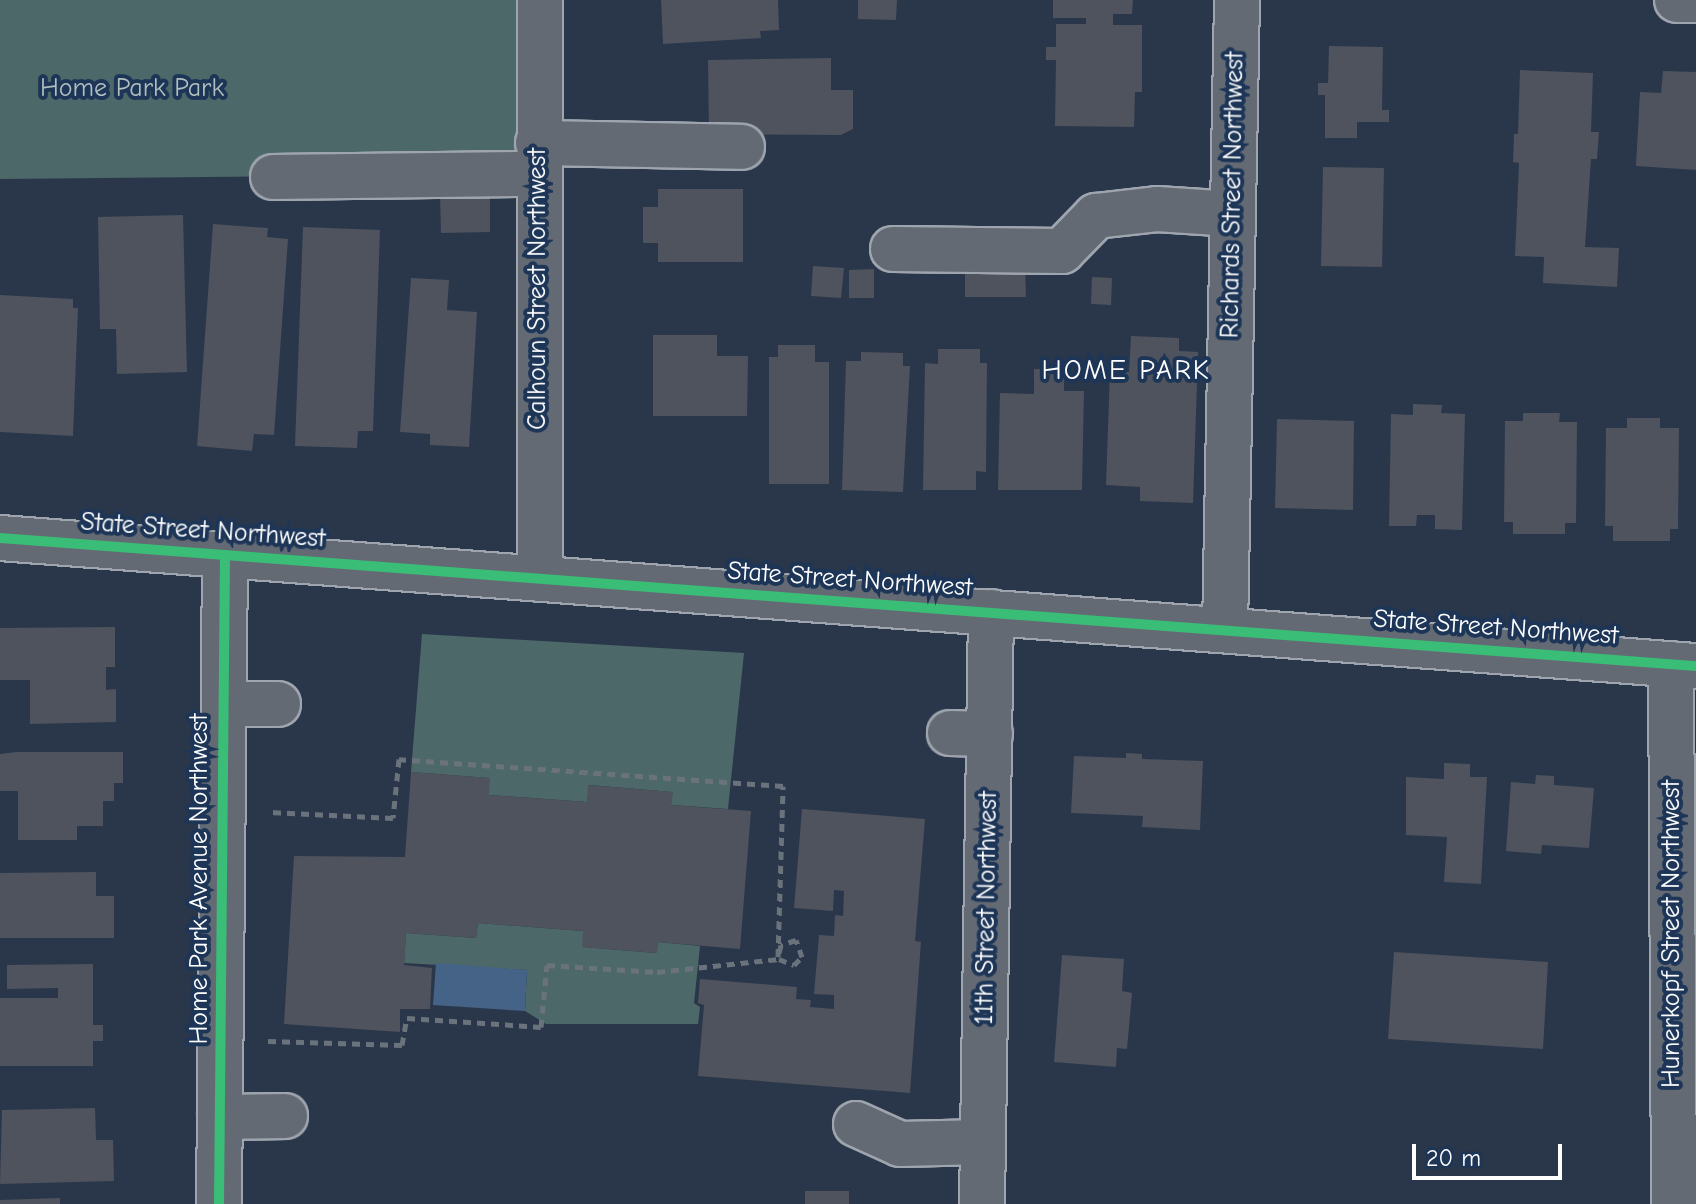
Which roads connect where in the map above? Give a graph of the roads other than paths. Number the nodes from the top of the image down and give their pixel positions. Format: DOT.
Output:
graph roads {
  1 [pos="540,0"];
  2 [pos="1237,0"];
  3 [pos="1677,0"];
  4 [pos="1696,0"];
  5 [pos="742,147"];
  6 [pos="538,158"];
  7 [pos="273,177"];
  8 [pos="1233,214"];
  9 [pos="893,249"];
  10 [pos="0,538"];
  11 [pos="225,555"];
  12 [pos="540,579"];
  13 [pos="991,612"];
  14 [pos="1225,630"];
  15 [pos="1684,665"];
  16 [pos="224,704"];
  17 [pos="278,704"];
  18 [pos="285,1116"];
  19 [pos="220,1117"];
  20 [pos="856,1124"];
  21 [pos="983,1142"];
  22 [pos="219,1204"];
  23 [pos="982,1204"];
  24 [pos="1674,1204"];
  1 -- 6 [label="street, Calhoun Street Northwest"];
  2 -- 8 [label="street, Richards Street Northwest"];
  3 -- 4 [label="street"];
  5 -- 6 [label="street"];
  6 -- 7 [label="street"];
  6 -- 12 [label="street, Calhoun Street Northwest"];
  8 -- 9 [label="street"];
  8 -- 14 [label="street, Richards Street Northwest"];
  10 -- 11 [label="street, State Street Northwest"];
  11 -- 12 [label="street, State Street Northwest"];
  11 -- 16 [label="street, Home Park Avenue Northwest"];
  12 -- 13 [label="street, State Street Northwest"];
  13 -- 14 [label="street, State Street Northwest"];
  13 -- 21 [label="street, 11th Street Northwest"];
  14 -- 15 [label="street, State Street Northwest"];
  15 -- 24 [label="street, Hunerkopf Street Northwest"];
  16 -- 17 [label="street"];
  16 -- 19 [label="street, Home Park Avenue Northwest"];
  18 -- 19 [label="street"];
  19 -- 22 [label="street, Home Park Avenue Northwest"];
  20 -- 21 [label="street"];
  21 -- 23 [label="street, 11th Street Northwest"];
}
